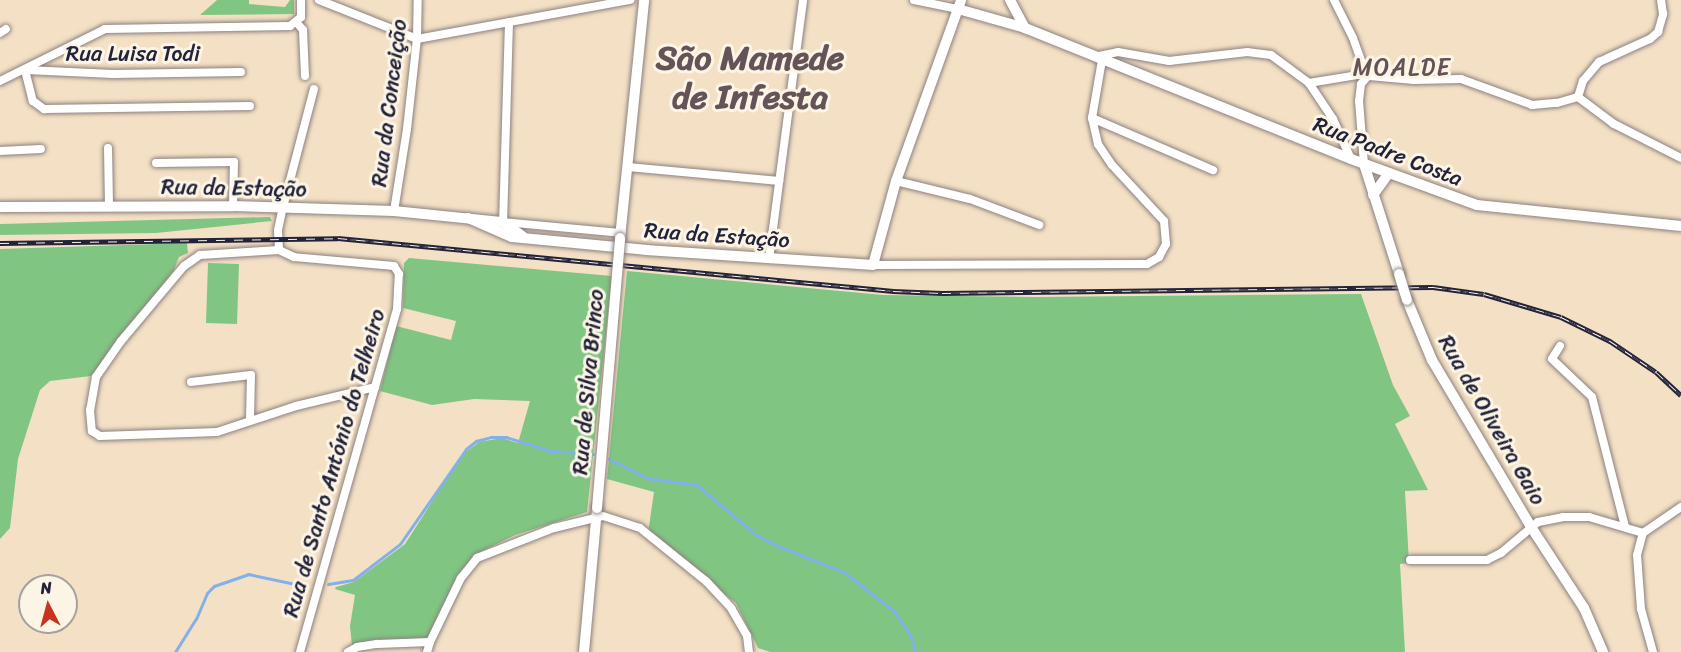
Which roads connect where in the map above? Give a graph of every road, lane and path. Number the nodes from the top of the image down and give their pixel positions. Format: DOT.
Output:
graph roads {
  1 [pos="301,0"];
  2 [pos="319,0"];
  3 [pos="418,0"];
  4 [pos="630,0"];
  5 [pos="644,0"];
  6 [pos="803,0"];
  7 [pos="914,0"];
  8 [pos="1010,0"];
  9 [pos="1334,0"];
  10 [pos="1661,0"];
  11 [pos="959,5"];
  12 [pos="509,22"];
  13 [pos="297,23"];
  14 [pos="1025,28"];
  15 [pos="417,39"];
  16 [pos="1098,58"];
  17 [pos="25,70"];
  18 [pos="241,72"];
  19 [pos="305,76"];
  20 [pos="1367,77"];
  21 [pos="1,78"];
  22 [pos="1309,83"];
  23 [pos="314,90"];
  24 [pos="1578,97"];
  25 [pos="250,106"];
  26 [pos="1092,118"];
  27 [pos="108,148"];
  28 [pos="41,149"];
  29 [pos="0,151"];
  30 [pos="1681,158"];
  31 [pos="1352,159"];
  32 [pos="156,163"];
  33 [pos="1364,164"];
  34 [pos="628,167"];
  35 [pos="1213,170"];
  36 [pos="1389,173"];
  37 [pos="779,181"];
  38 [pos="896,181"];
  39 [pos="1373,195"];
  40 [pos="233,206"];
  41 [pos="0,207"];
  42 [pos="109,207"];
  43 [pos="283,207"];
  44 [pos="394,211"];
  45 [pos="468,218"];
  46 [pos="503,222"];
  47 [pos="1039,225"];
  48 [pos="1681,226"];
  49 [pos="522,236"];
  50 [pos="620,236"];
  51 [pos="279,250"];
  52 [pos="769,259"];
  53 [pos="873,265"];
  54 [pos="1560,346"];
  55 [pos="191,382"];
  56 [pos="375,387"];
  57 [pos="250,420"];
  58 [pos="1681,507"];
  59 [pos="597,512"];
  60 [pos="1625,526"];
  61 [pos="1531,527"];
  62 [pos="1644,533"];
  63 [pos="1410,560"];
  64 [pos="430,642"];
  65 [pos="300,652"];
  66 [pos="348,652"];
  67 [pos="427,652"];
  68 [pos="584,652"];
  69 [pos="748,652"];
  70 [pos="1603,652"];
  71 [pos="1653,652"];
  1 -- 13 [label="street"];
  2 -- 15 [label="street"];
  3 -- 15 [label="street, Rua da Conceição"];
  4 -- 12 [label="street"];
  5 -- 34 [label="street, Rua de Silva Brinco"];
  6 -- 37 [label="street"];
  7 -- 11 [label="street"];
  8 -- 14 [label="street"];
  9 -- 20 [label="street"];
  10 -- 24 [label="street"];
  11 -- 14 [label="street, Rua Padre Costa"];
  11 -- 38 [label="street"];
  12 -- 15 [label="street"];
  12 -- 46 [label="street"];
  13 -- 17 [label="street"];
  13 -- 19 [label="street"];
  14 -- 16 [label="street, Rua Padre Costa"];
  15 -- 44 [label="street, Rua da Conceição"];
  16 -- 22 [label="street"];
  16 -- 26 [label="street"];
  16 -- 31 [label="street, Rua Padre Costa"];
  17 -- 18 [label="street, Rua Luisa Todi"];
  17 -- 21 [label="street"];
  17 -- 25 [label="street"];
  20 -- 22 [label="street"];
  20 -- 24 [label="street"];
  20 -- 33 [label="street, Rua de Oliveira Gaio"];
  22 -- 31 [label="street"];
  23 -- 43 [label="street"];
  24 -- 30 [label="street"];
  26 -- 35 [label="street"];
  26 -- 53 [label="street"];
  27 -- 42 [label="street"];
  28 -- 29 [label="street"];
  31 -- 33 [label="street, Rua Padre Costa"];
  32 -- 40 [label="street"];
  33 -- 36 [label="street, Rua Padre Costa"];
  33 -- 39 [label="street, Rua de Oliveira Gaio"];
  34 -- 37 [label="street"];
  34 -- 50 [label="street, Rua de Silva Brinco"];
  36 -- 39 [label="street"];
  36 -- 48 [label="street, Rua Padre Costa"];
  37 -- 52 [label="street"];
  38 -- 47 [label="street"];
  38 -- 53 [label="street"];
  39 -- 61 [label="street, Rua de Oliveira Gaio, bridge"];
  40 -- 42 [label="street, Rua da Estação"];
  40 -- 43 [label="street, Rua da Estação"];
  41 -- 42 [label="street, Rua da Estação"];
  43 -- 44 [label="street, Rua da Estação"];
  43 -- 51 [label="street"];
  44 -- 45 [label="street, Rua da Estação"];
  45 -- 46 [label="street, Rua da Estação"];
  45 -- 49 [label="street, Rua da Estação"];
  46 -- 49 [label="street, Rua da Estação"];
  46 -- 50 [label="street, Rua da Estação"];
  49 -- 52 [label="street, Rua da Estação"];
  50 -- 59 [label="street, Rua de Silva Brinco, bridge"];
  51 -- 56 [label="street, Rua de Santo António do Telheiro"];
  51 -- 57 [label="street"];
  52 -- 53 [label="street, Rua da Estação"];
  54 -- 60 [label="street"];
  55 -- 57 [label="street"];
  56 -- 57 [label="street"];
  56 -- 65 [label="street, Rua de Santo António do Telheiro"];
  58 -- 62 [label="street"];
  59 -- 64 [label="street"];
  59 -- 68 [label="street, Rua de Silva Brinco"];
  59 -- 69 [label="street"];
  60 -- 61 [label="street"];
  60 -- 62 [label="street"];
  61 -- 63 [label="street"];
  61 -- 70 [label="street, Rua de Oliveira Gaio"];
  62 -- 71 [label="street"];
  64 -- 66 [label="street"];
  64 -- 67 [label="street"];
}
